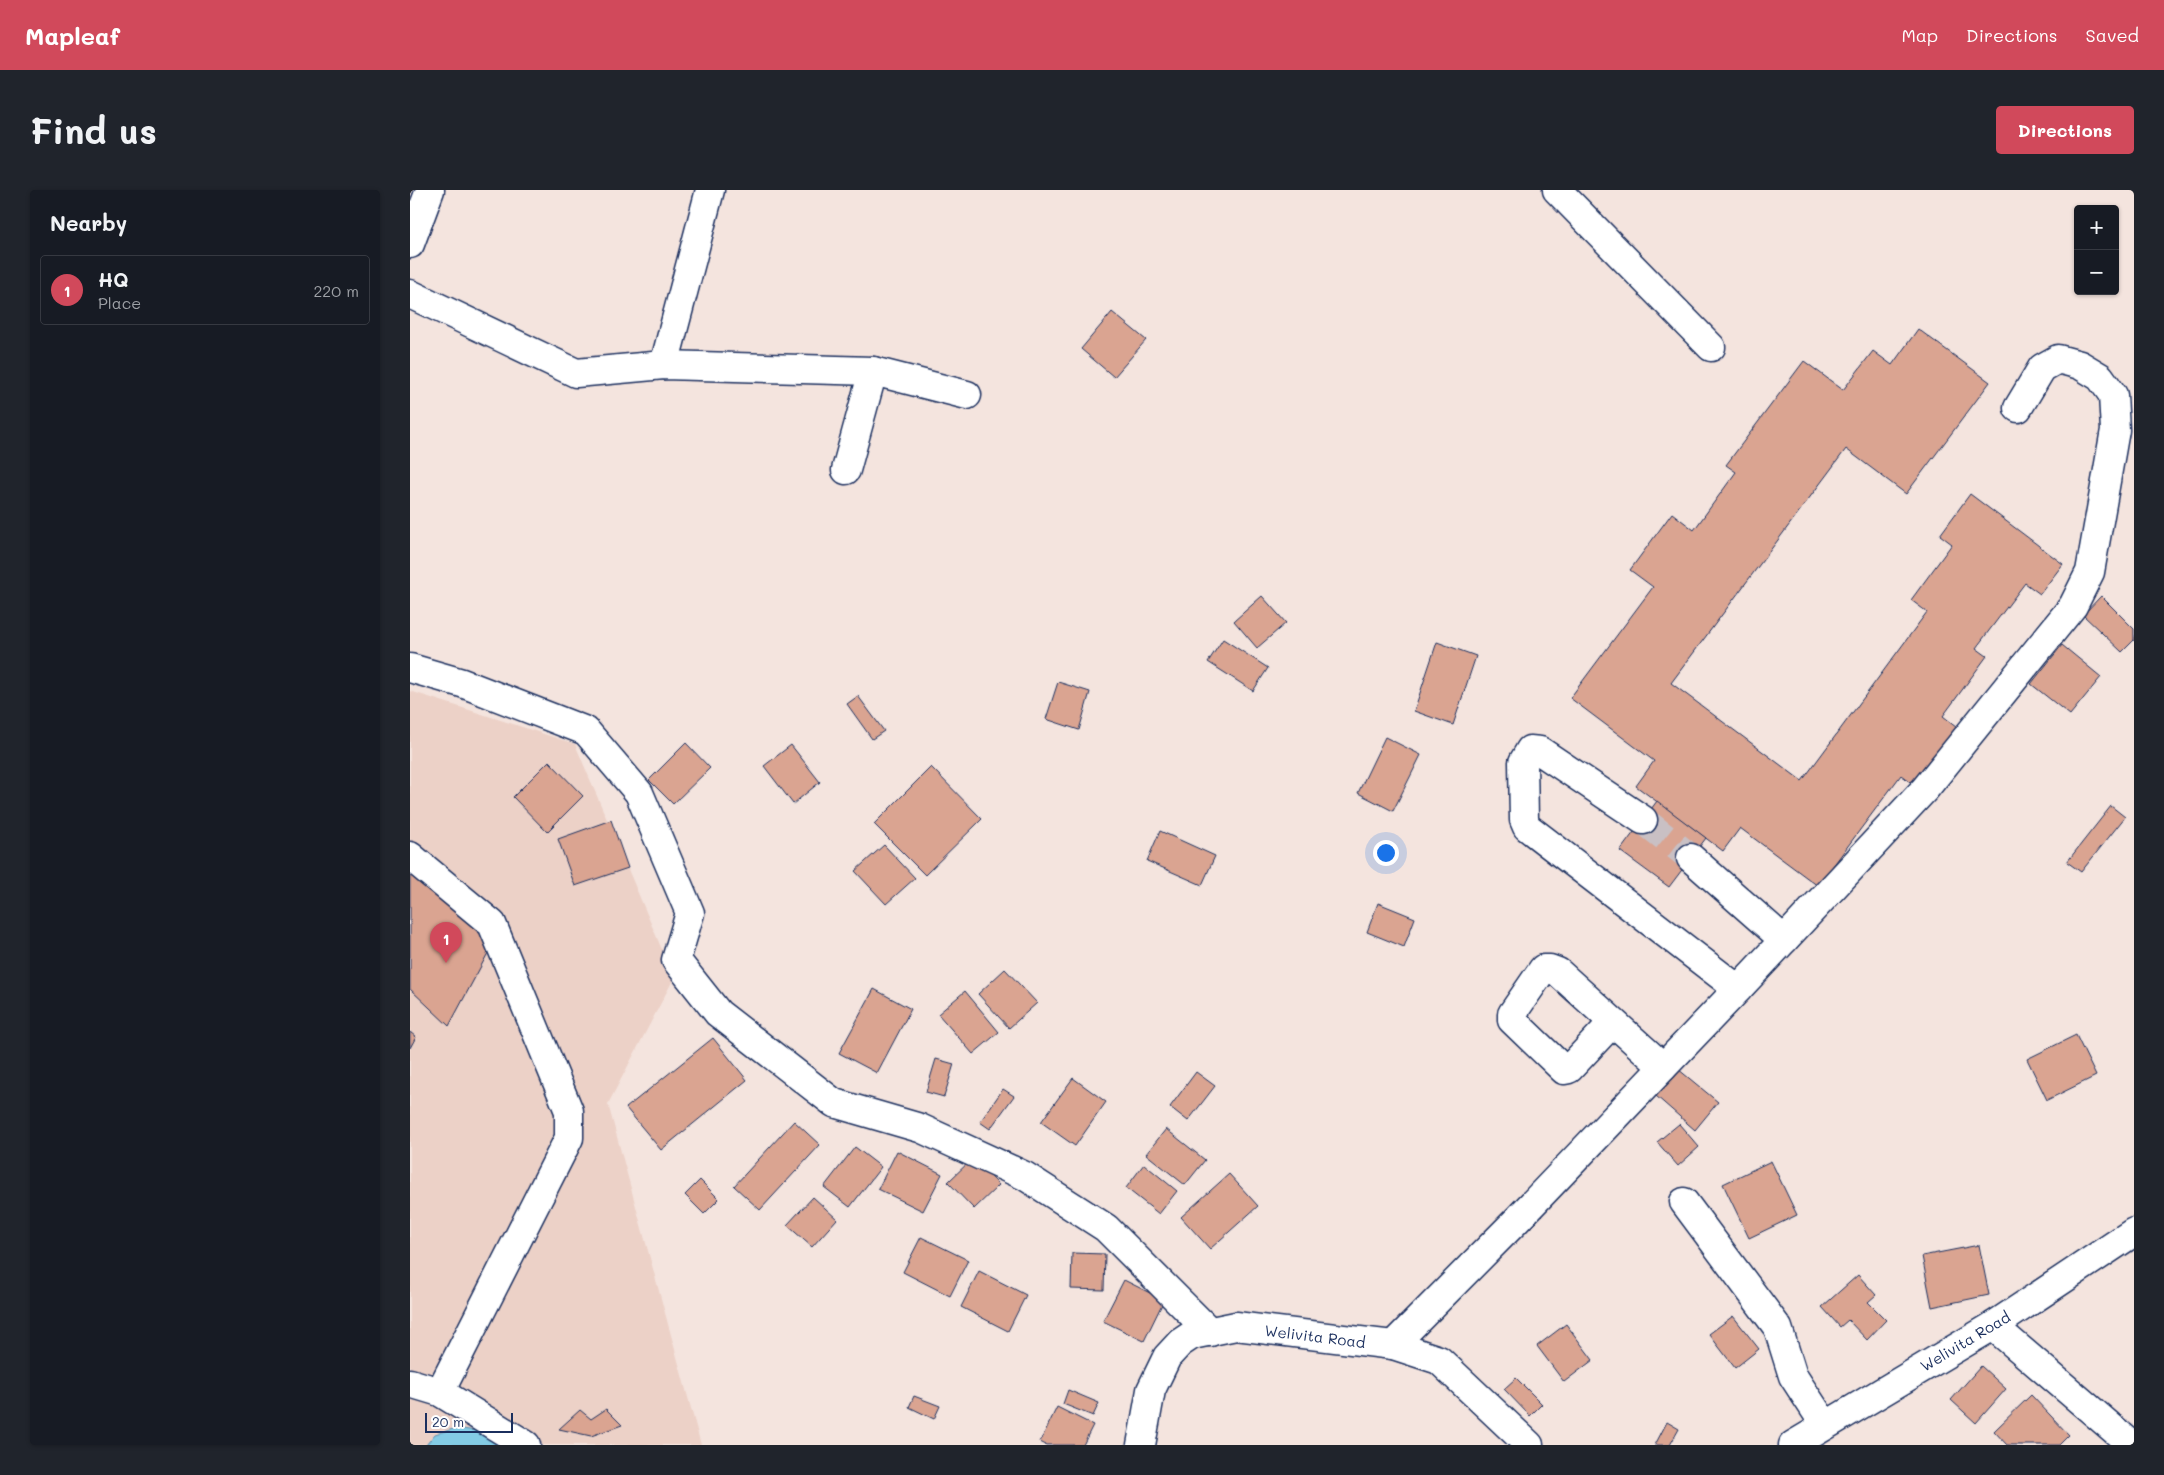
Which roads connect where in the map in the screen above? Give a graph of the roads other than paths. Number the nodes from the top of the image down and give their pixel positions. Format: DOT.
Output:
graph roads {
  1 [pos="430,190"];
  2 [pos="710,190"];
  3 [pos="1557,190"];
  4 [pos="410,244"];
  5 [pos="410,294"];
  6 [pos="1711,347"];
  7 [pos="664,365"];
  8 [pos="873,371"];
  9 [pos="967,395"];
  10 [pos="2018,408"];
  11 [pos="846,470"];
  12 [pos="410,668"];
  13 [pos="1643,820"];
  14 [pos="410,856"];
  15 [pos="1690,858"];
  16 [pos="1784,940"];
  17 [pos="1738,989"];
  18 [pos="1613,1022"];
  19 [pos="1663,1067"];
  20 [pos="1684,1202"];
  21 [pos="2134,1232"];
  22 [pos="1993,1326"];
  23 [pos="1210,1332"];
  24 [pos="1392,1345"];
  25 [pos="410,1383"];
  26 [pos="440,1392"];
  27 [pos="1826,1425"];
  28 [pos="526,1445"];
  29 [pos="1141,1445"];
  30 [pos="1529,1445"];
  31 [pos="1793,1445"];
  32 [pos="2132,1445"];
  1 -- 4 [label="street"];
  2 -- 7 [label="street"];
  3 -- 6 [label="street"];
  5 -- 7 [label="street"];
  7 -- 8 [label="street"];
  8 -- 9 [label="street"];
  8 -- 11 [label="street"];
  10 -- 16 [label="street"];
  12 -- 23 [label="street"];
  13 -- 17 [label="street"];
  14 -- 26 [label="street"];
  15 -- 16 [label="street"];
  16 -- 17 [label="street"];
  17 -- 19 [label="street"];
  18 -- 19 [label="street"];
  19 -- 24 [label="street"];
  20 -- 27 [label="street"];
  21 -- 22 [label="street, Welivita Road"];
  22 -- 27 [label="street, Welivita Road"];
  22 -- 32 [label="street"];
  23 -- 24 [label="street, Welivita Road"];
  23 -- 29 [label="street, Welivita Road"];
  24 -- 30 [label="street, Welivita Road"];
  25 -- 26 [label="street"];
  26 -- 28 [label="street"];
  27 -- 31 [label="street, Welivita Road"];
}
